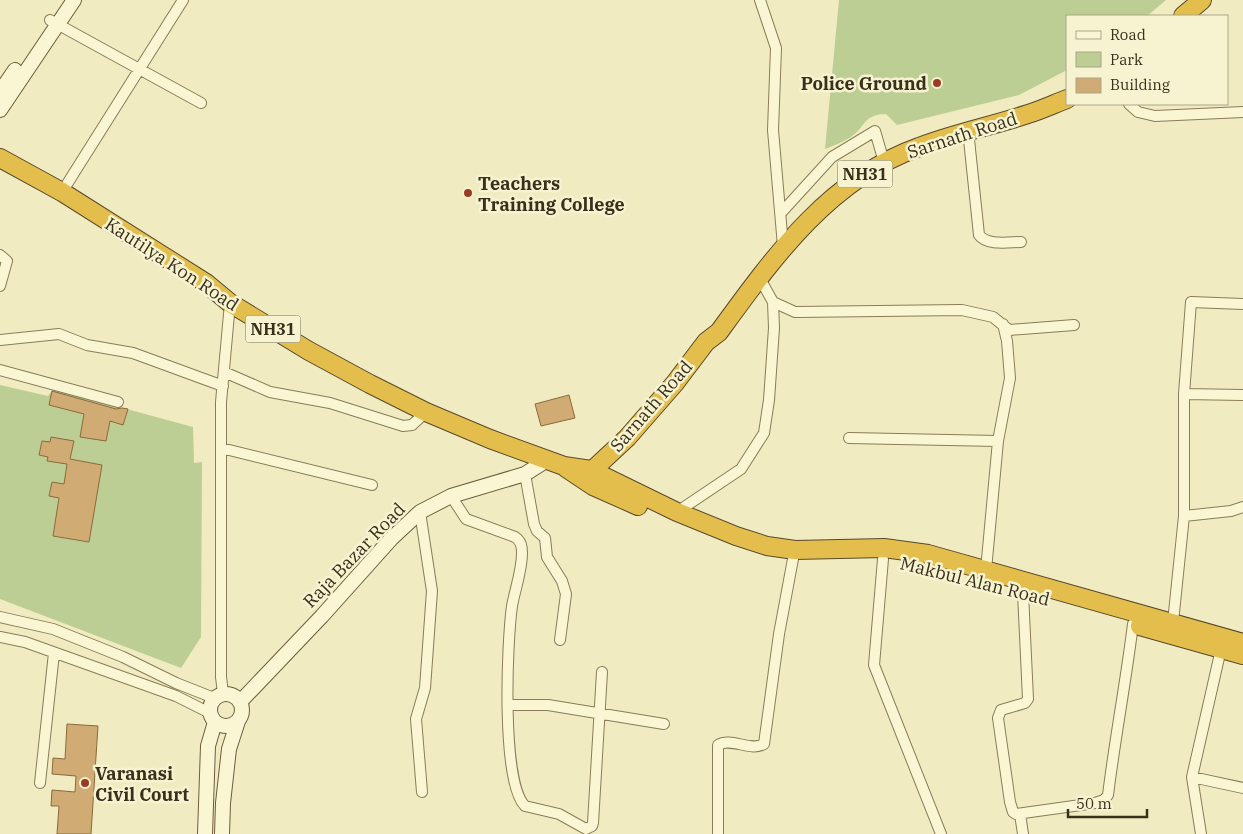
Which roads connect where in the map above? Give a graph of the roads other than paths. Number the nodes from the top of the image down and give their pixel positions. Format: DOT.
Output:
graph roads {
  1 [pos="64,0"];
  2 [pos="74,0"];
  3 [pos="183,0"];
  4 [pos="760,0"];
  5 [pos="1202,0"];
  6 [pos="1185,15"];
  7 [pos="54,22"];
  8 [pos="140,70"];
  9 [pos="0,92"];
  10 [pos="1066,99"];
  11 [pos="201,103"];
  12 [pos="1130,105"];
  13 [pos="0,110"];
  14 [pos="1243,112"];
  15 [pos="968,130"];
  16 [pos="0,158"];
  17 [pos="884,162"];
  18 [pos="62,192"];
  19 [pos="781,213"];
  20 [pos="1021,242"];
  21 [pos="783,246"];
  22 [pos="0,255"];
  23 [pos="759,277"];
  24 [pos="0,286"];
  25 [pos="773,302"];
  26 [pos="230,303"];
  27 [pos="1243,304"];
  28 [pos="1003,324"];
  29 [pos="1074,325"];
  30 [pos="0,340"];
  31 [pos="0,370"];
  32 [pos="224,372"];
  33 [pos="223,386"];
  34 [pos="1184,394"];
  35 [pos="1243,395"];
  36 [pos="118,402"];
  37 [pos="426,412"];
  38 [pos="849,438"];
  39 [pos="998,441"];
  40 [pos="221,448"];
  41 [pos="556,463"];
  42 [pos="525,474"];
  43 [pos="592,478"];
  44 [pos="372,485"];
  45 [pos="451,496"];
  46 [pos="1243,507"];
  47 [pos="420,512"];
  48 [pos="677,512"];
  49 [pos="1184,516"];
  50 [pos="793,559"];
  51 [pos="883,559"];
  52 [pos="986,570"];
  53 [pos="1023,593"];
  54 [pos="0,618"];
  55 [pos="1172,622"];
  56 [pos="1133,624"];
  57 [pos="0,637"];
  58 [pos="560,640"];
  59 [pos="1243,642"];
  60 [pos="1221,649"];
  61 [pos="54,653"];
  62 [pos="1243,655"];
  63 [pos="602,672"];
  64 [pos="218,696"];
  65 [pos="240,702"];
  66 [pos="508,705"];
  67 [pos="599,712"];
  68 [pos="212,717"];
  69 [pos="238,721"];
  70 [pos="664,724"];
  71 [pos="1192,778"];
  72 [pos="40,783"];
  73 [pos="1243,788"];
  74 [pos="422,792"];
  75 [pos="1020,814"];
  76 [pos="205,834"];
  77 [pos="222,834"];
  78 [pos="718,834"];
  79 [pos="940,834"];
  80 [pos="1024,834"];
  81 [pos="1201,834"];
  1 -- 7 [label="street"];
  2 -- 7 [label="street"];
  3 -- 8 [label="street"];
  4 -- 19 [label="street"];
  5 -- 6 [label="highway"];
  7 -- 8 [label="street"];
  7 -- 9 [label="street"];
  7 -- 13 [label="street"];
  8 -- 11 [label="street"];
  8 -- 18 [label="street"];
  10 -- 15 [label="highway, Sarnath Road / NH31"];
  12 -- 14 [label="street"];
  15 -- 17 [label="highway, Sarnath Road / NH31"];
  15 -- 20 [label="street"];
  16 -- 18 [label="highway, Kautilya Kon Road / NH31"];
  17 -- 19 [label="street"];
  17 -- 21 [label="highway, Sarnath Road / NH31"];
  18 -- 26 [label="highway, Kautilya Kon Road / NH31"];
  19 -- 21 [label="street"];
  21 -- 23 [label="highway, Sarnath Road / NH31"];
  22 -- 24 [label="street"];
  23 -- 25 [label="street"];
  23 -- 43 [label="highway, Sarnath Road / NH31"];
  25 -- 28 [label="street"];
  25 -- 48 [label="street"];
  26 -- 32 [label="street"];
  26 -- 37 [label="highway, Kautilya Kon Road / NH31"];
  27 -- 34 [label="street"];
  28 -- 29 [label="street"];
  28 -- 39 [label="street"];
  30 -- 33 [label="street"];
  31 -- 36 [label="street"];
  32 -- 33 [label="street"];
  32 -- 37 [label="street"];
  33 -- 40 [label="street"];
  34 -- 35 [label="street"];
  34 -- 49 [label="street"];
  37 -- 41 [label="highway, Kautilya Kon Road / NH31"];
  38 -- 39 [label="street"];
  39 -- 52 [label="street"];
  40 -- 44 [label="street"];
  40 -- 64 [label="street"];
  41 -- 42 [label="street, Raja Bazar Road"];
  41 -- 43 [label="highway, Kautilya Kon Road / NH31"];
  42 -- 45 [label="street, Raja Bazar Road"];
  42 -- 58 [label="street"];
  43 -- 48 [label="highway, Makbul Alan Road"];
  43 -- 50 [label="highway, Makbul Alan Road"];
  45 -- 47 [label="street, Raja Bazar Road"];
  45 -- 66 [label="street"];
  46 -- 49 [label="street"];
  47 -- 65 [label="street, Raja Bazar Road"];
  47 -- 74 [label="street"];
  48 -- 52 [label="highway, Makbul Alan Road"];
  49 -- 55 [label="street"];
  50 -- 51 [label="highway, Makbul Alan Road"];
  50 -- 78 [label="street"];
  51 -- 53 [label="highway, Makbul Alan Road"];
  51 -- 79 [label="street"];
  52 -- 55 [label="highway, Makbul Alan Road"];
  53 -- 56 [label="highway, Makbul Alan Road"];
  53 -- 75 [label="street"];
  54 -- 64 [label="street"];
  55 -- 59 [label="highway, Makbul Alan Road"];
  56 -- 60 [label="highway, Makbul Alan Road"];
  56 -- 75 [label="street"];
  57 -- 61 [label="street"];
  60 -- 62 [label="highway, Makbul Alan Road"];
  60 -- 71 [label="street"];
  61 -- 68 [label="street"];
  61 -- 72 [label="street"];
  63 -- 67 [label="street"];
  64 -- 65 [label="street"];
  64 -- 68 [label="street"];
  65 -- 69 [label="street"];
  66 -- 67 [label="street"];
  66 -- 67 [label="street"];
  67 -- 70 [label="street"];
  68 -- 69 [label="street"];
  68 -- 76 [label="street"];
  69 -- 77 [label="street"];
  71 -- 73 [label="street"];
  71 -- 81 [label="street"];
  75 -- 80 [label="street"];
}
